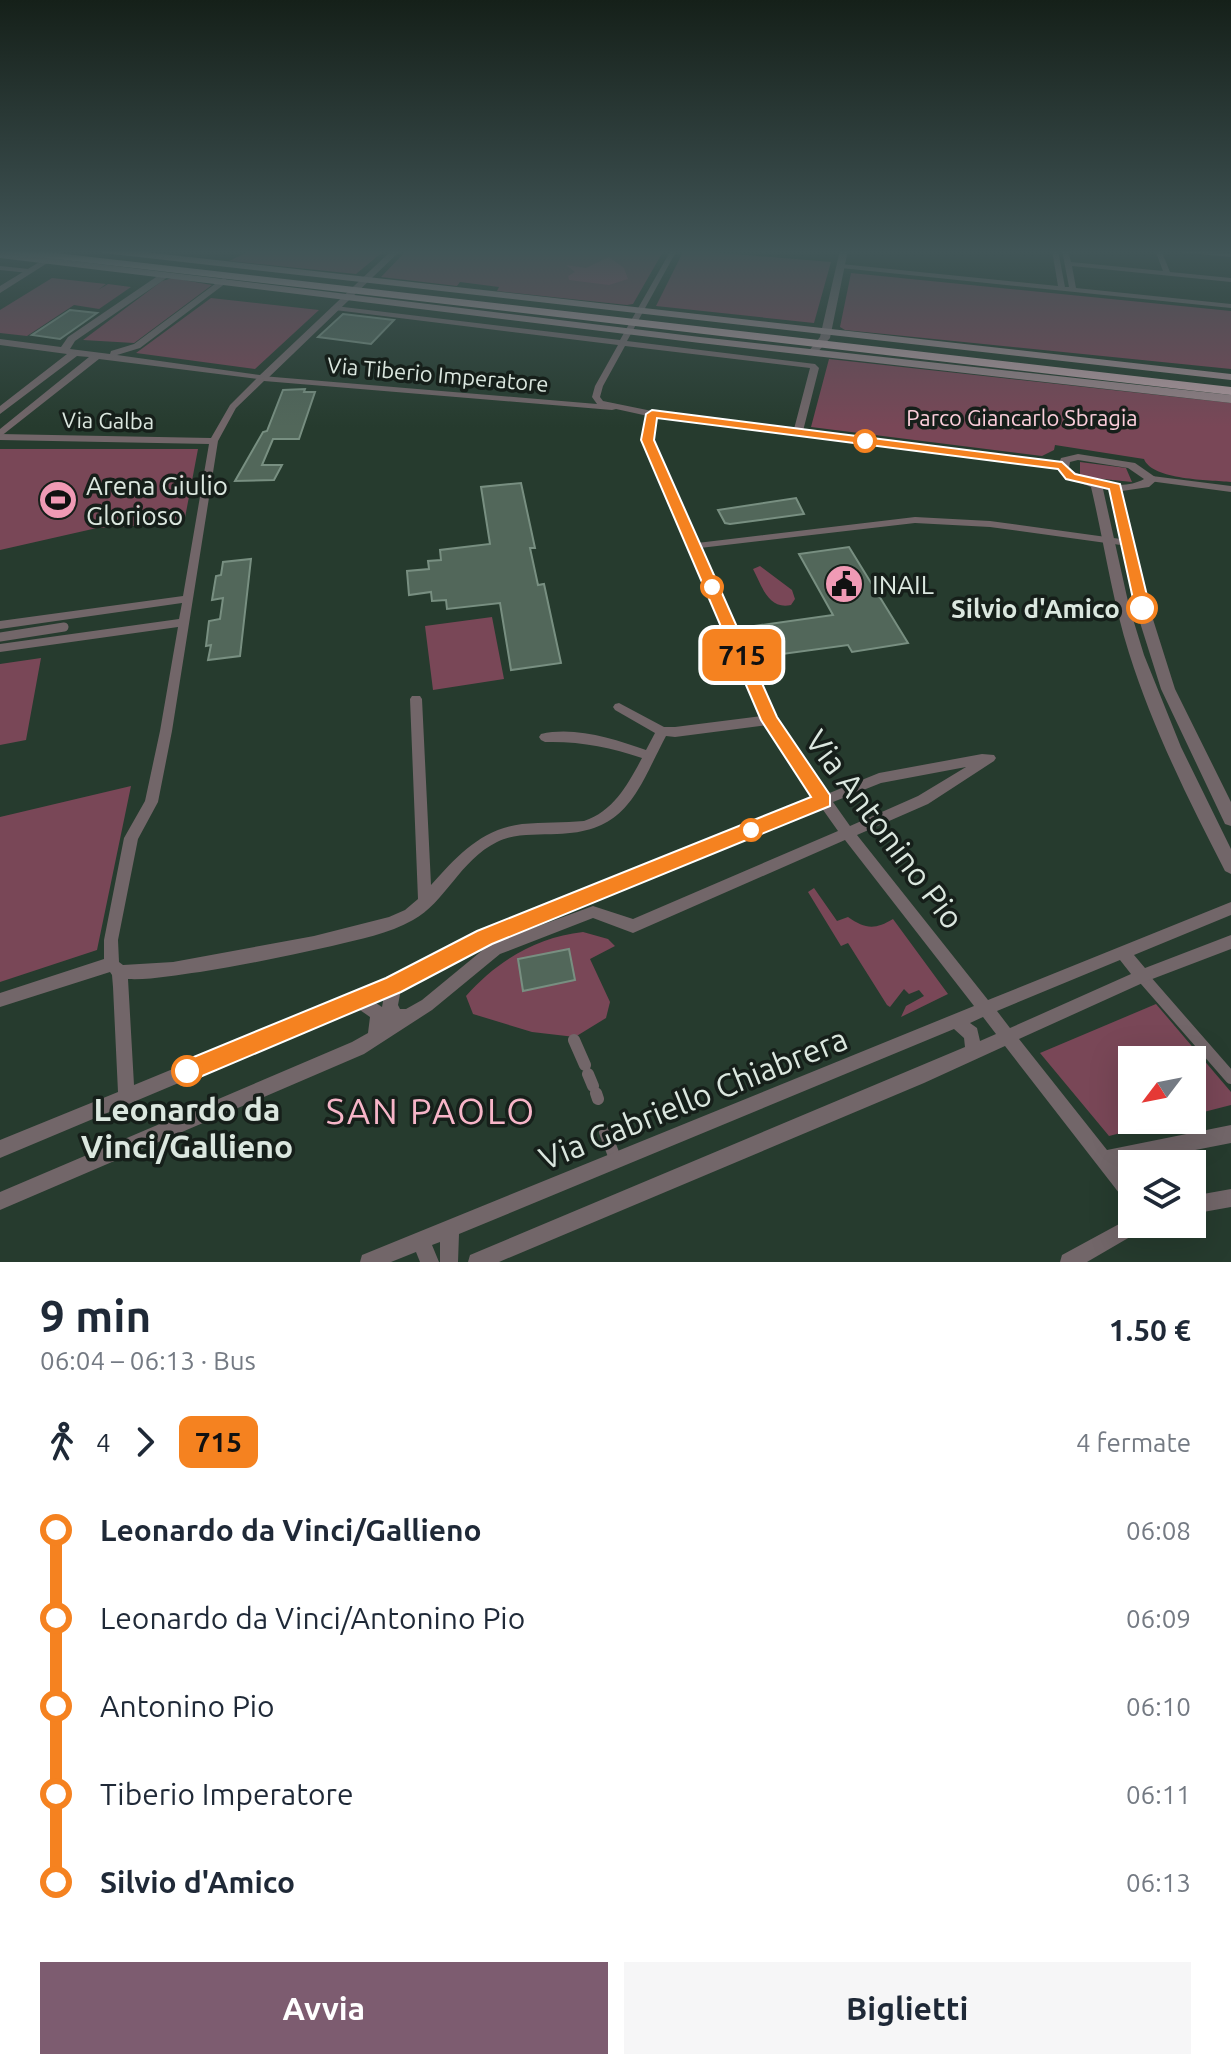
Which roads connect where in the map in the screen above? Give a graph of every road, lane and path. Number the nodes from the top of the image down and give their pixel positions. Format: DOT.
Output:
graph roads {
  1 [pos="115,309"];
  2 [pos="186,309"];
  3 [pos="334,309"];
  4 [pos="351,309"];
  5 [pos="448,309"];
  6 [pos="480,309"];
  7 [pos="550,309"];
  8 [pos="580,309"];
  9 [pos="641,309"];
  10 [pos="830,309"];
  11 [pos="501,317"];
  12 [pos="526,319"];
  13 [pos="633,324"];
  14 [pos="769,325"];
  15 [pos="797,335"];
  16 [pos="821,341"];
  17 [pos="0,342"];
  18 [pos="64,350"];
  19 [pos="77,351"];
  20 [pos="102,354"];
  21 [pos="262,378"];
  22 [pos="599,386"];
  23 [pos="1231,388"];
  24 [pos="552,400"];
  25 [pos="612,408"];
  26 [pos="0,411"];
  27 [pos="652,414"];
  28 [pos="798,432"];
  29 [pos="0,436"];
  30 [pos="214,441"];
  31 [pos="1062,466"];
  32 [pos="1152,479"];
  33 [pos="1096,484"];
  34 [pos="1115,487"];
  35 [pos="1231,489"];
  36 [pos="1107,541"];
  37 [pos="1128,543"];
  38 [pos="694,546"];
  39 [pos="188,599"];
  40 [pos="185,622"];
  41 [pos="0,625"];
  42 [pos="64,627"];
  43 [pos="0,637"];
  44 [pos="0,648"];
  45 [pos="416,699"];
  46 [pos="619,707"];
  47 [pos="770,720"];
  48 [pos="662,731"];
  49 [pos="545,737"];
  50 [pos="645,761"];
  51 [pos="823,800"];
  52 [pos="1231,819"];
  53 [pos="848,833"];
  54 [pos="1231,866"];
  55 [pos="425,900"];
  56 [pos="1231,908"];
  57 [pos="1231,942"];
  58 [pos="1123,952"];
  59 [pos="115,968"];
  60 [pos="1142,976"];
  61 [pos="394,985"];
  62 [pos="0,1000"];
  63 [pos="358,1000"];
  64 [pos="986,1008"];
  65 [pos="408,1017"];
  66 [pos="957,1021"];
  67 [pos="1007,1035"];
  68 [pos="374,1040"];
  69 [pos="574,1040"];
  70 [pos="974,1051"];
  71 [pos="1231,1078"];
  72 [pos="592,1083"];
  73 [pos="126,1096"];
  74 [pos="605,1132"];
  75 [pos="1231,1134"];
  76 [pos="0,1149"];
  77 [pos="1104,1159"];
  78 [pos="616,1161"];
  79 [pos="1118,1178"];
  80 [pos="1231,1198"];
  81 [pos="0,1201"];
  82 [pos="1206,1202"];
  83 [pos="450,1229"];
  84 [pos="1118,1234"];
  85 [pos="420,1241"];
  86 [pos="369,1262"];
  87 [pos="430,1262"];
  88 [pos="449,1262"];
  89 [pos="477,1262"];
  90 [pos="1069,1262"];
  1 -- 18 [label="street"];
  2 -- 20 [label="street"];
  3 -- 21 [label="street"];
  4 -- 11 [label="street"];
  5 -- 11 [label="main road"];
  6 -- 11 [label="main road"];
  7 -- 13 [label="main road"];
  8 -- 13 [label="main road"];
  9 -- 13 [label="street"];
  10 -- 16 [label="street"];
  11 -- 12 [label="main road"];
  11 -- 13 [label="main road"];
  11 -- 13 [label="street"];
  12 -- 13 [label="main road"];
  13 -- 14 [label="main road"];
  13 -- 15 [label="main road"];
  13 -- 16 [label="main road"];
  13 -- 22 [label="street"];
  13 -- 28 [label="street"];
  14 -- 15 [label="main road"];
  14 -- 16 [label="main road"];
  15 -- 16 [label="main road"];
  16 -- 23 [label="main road"];
  16 -- 23 [label="main road"];
  17 -- 18 [label="street"];
  18 -- 19 [label="street"];
  19 -- 20 [label="street"];
  19 -- 26 [label="street"];
  20 -- 21 [label="street"];
  20 -- 29 [label="street"];
  21 -- 24 [label="street, Via Tiberio Imperatore"];
  21 -- 30 [label="street"];
  22 -- 24 [label="street"];
  22 -- 25 [label="street"];
  24 -- 25 [label="street, Via Tiberio Imperatore"];
  25 -- 27 [label="street, Via Tiberio Imperatore"];
  27 -- 28 [label="street"];
  27 -- 38 [label="street, Via Antonino Pio"];
  28 -- 31 [label="street"];
  29 -- 30 [label="street, Via Galba"];
  30 -- 39 [label="street"];
  31 -- 32 [label="street"];
  31 -- 33 [label="street"];
  32 -- 34 [label="street"];
  32 -- 35 [label="street"];
  33 -- 34 [label="street"];
  33 -- 36 [label="street"];
  34 -- 37 [label="street"];
  36 -- 37 [label="street"];
  36 -- 38 [label="street"];
  36 -- 54 [label="street"];
  37 -- 52 [label="street"];
  38 -- 47 [label="street, Via Antonino Pio"];
  39 -- 40 [label="street"];
  39 -- 41 [label="street"];
  40 -- 44 [label="street"];
  40 -- 59 [label="street"];
  42 -- 43 [label="street"];
  45 -- 55 [label="street"];
  46 -- 48 [label="street"];
  47 -- 48 [label="street"];
  47 -- 51 [label="street, Via Antonino Pio"];
  48 -- 50 [label="street"];
  49 -- 50 [label="street"];
  50 -- 55 [label="street"];
  51 -- 53 [label="street, Via Antonino Pio"];
  51 -- 53 [label="street"];
  51 -- 61 [label="street"];
  53 -- 64 [label="street, Via Antonino Pio"];
  53 -- 65 [label="street"];
  55 -- 59 [label="street"];
  56 -- 58 [label="street, Via Gabriello Chiabrera"];
  57 -- 60 [label="street"];
  58 -- 60 [label="street"];
  58 -- 64 [label="street, Via Gabriello Chiabrera"];
  59 -- 62 [label="street"];
  59 -- 73 [label="street"];
  60 -- 67 [label="street"];
  60 -- 71 [label="street"];
  61 -- 63 [label="street"];
  61 -- 65 [label="street"];
  63 -- 68 [label="street"];
  63 -- 73 [label="street"];
  64 -- 66 [label="street, Via Gabriello Chiabrera"];
  64 -- 67 [label="street, Via Antonino Pio"];
  65 -- 68 [label="street"];
  66 -- 70 [label="street"];
  66 -- 78 [label="street, Via Gabriello Chiabrera"];
  67 -- 70 [label="street"];
  67 -- 77 [label="street, Via Antonino Pio"];
  68 -- 81 [label="street"];
  69 -- 72 [label="street"];
  70 -- 89 [label="street"];
  73 -- 76 [label="street"];
  74 -- 78 [label="street"];
  75 -- 77 [label="street"];
  77 -- 79 [label="street, Via Antonino Pio"];
  78 -- 83 [label="street, Via Gabriello Chiabrera"];
  80 -- 82 [label="street"];
  83 -- 85 [label="street, Via Gabriello Chiabrera"];
  83 -- 88 [label="street"];
  84 -- 90 [label="street"];
  85 -- 86 [label="street, Via Gabriello Chiabrera"];
  85 -- 87 [label="street"];
}
